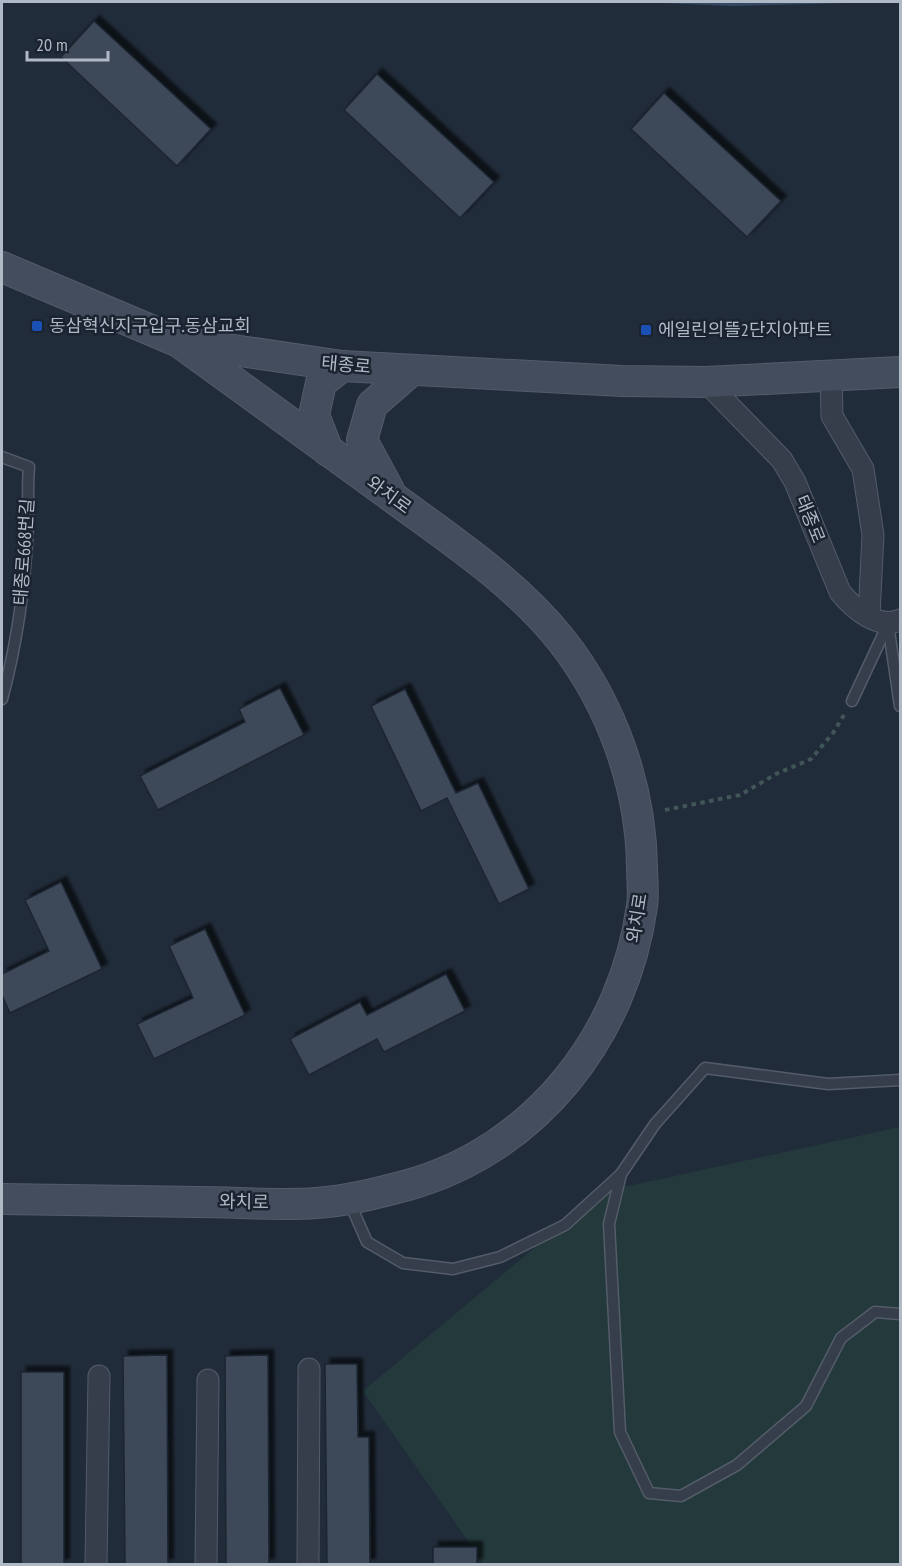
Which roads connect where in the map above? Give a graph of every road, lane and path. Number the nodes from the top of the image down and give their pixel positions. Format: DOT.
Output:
graph roads {
  1 [pos="2,267"];
  2 [pos="179,342"];
  3 [pos="342,366"];
  4 [pos="412,370"];
  5 [pos="900,372"];
  6 [pos="831,375"];
  7 [pos="706,382"];
  8 [pos="328,451"];
  9 [pos="2,457"];
  10 [pos="394,498"];
  11 [pos="886,620"];
  12 [pos="2,699"];
  13 [pos="852,701"];
  14 [pos="900,706"];
  15 [pos="637,816"];
  16 [pos="900,1080"];
  17 [pos="621,1174"];
  18 [pos="347,1198"];
  19 [pos="2,1199"];
  20 [pos="900,1314"];
  21 [pos="309,1369"];
  22 [pos="99,1376"];
  23 [pos="208,1380"];
  24 [pos="96,1564"];
  25 [pos="206,1564"];
  26 [pos="308,1564"];
  1 -- 2 [label="main road, 태종로"];
  2 -- 3 [label="main road, 태종로"];
  2 -- 8 [label="main road, 와치로"];
  3 -- 4 [label="main road, 태종로"];
  3 -- 8 [label="main road"];
  4 -- 7 [label="main road, 태종로"];
  4 -- 10 [label="main road"];
  5 -- 6 [label="main road, 태종로"];
  6 -- 7 [label="main road, 태종로"];
  6 -- 11 [label="street"];
  7 -- 11 [label="street, 태종로"];
  8 -- 10 [label="main road, 와치로"];
  9 -- 12 [label="lane, 태종로668번길"];
  10 -- 15 [label="main road, 와치로"];
  11 -- 13 [label="lane"];
  11 -- 14 [label="lane"];
  13 -- 15 [label="path"];
  15 -- 18 [label="main road, 와치로"];
  16 -- 17 [label="lane"];
  17 -- 18 [label="lane"];
  17 -- 20 [label="lane"];
  18 -- 19 [label="main road, 와치로"];
  21 -- 26 [label="street"];
  22 -- 24 [label="street"];
  23 -- 25 [label="street"];
}
